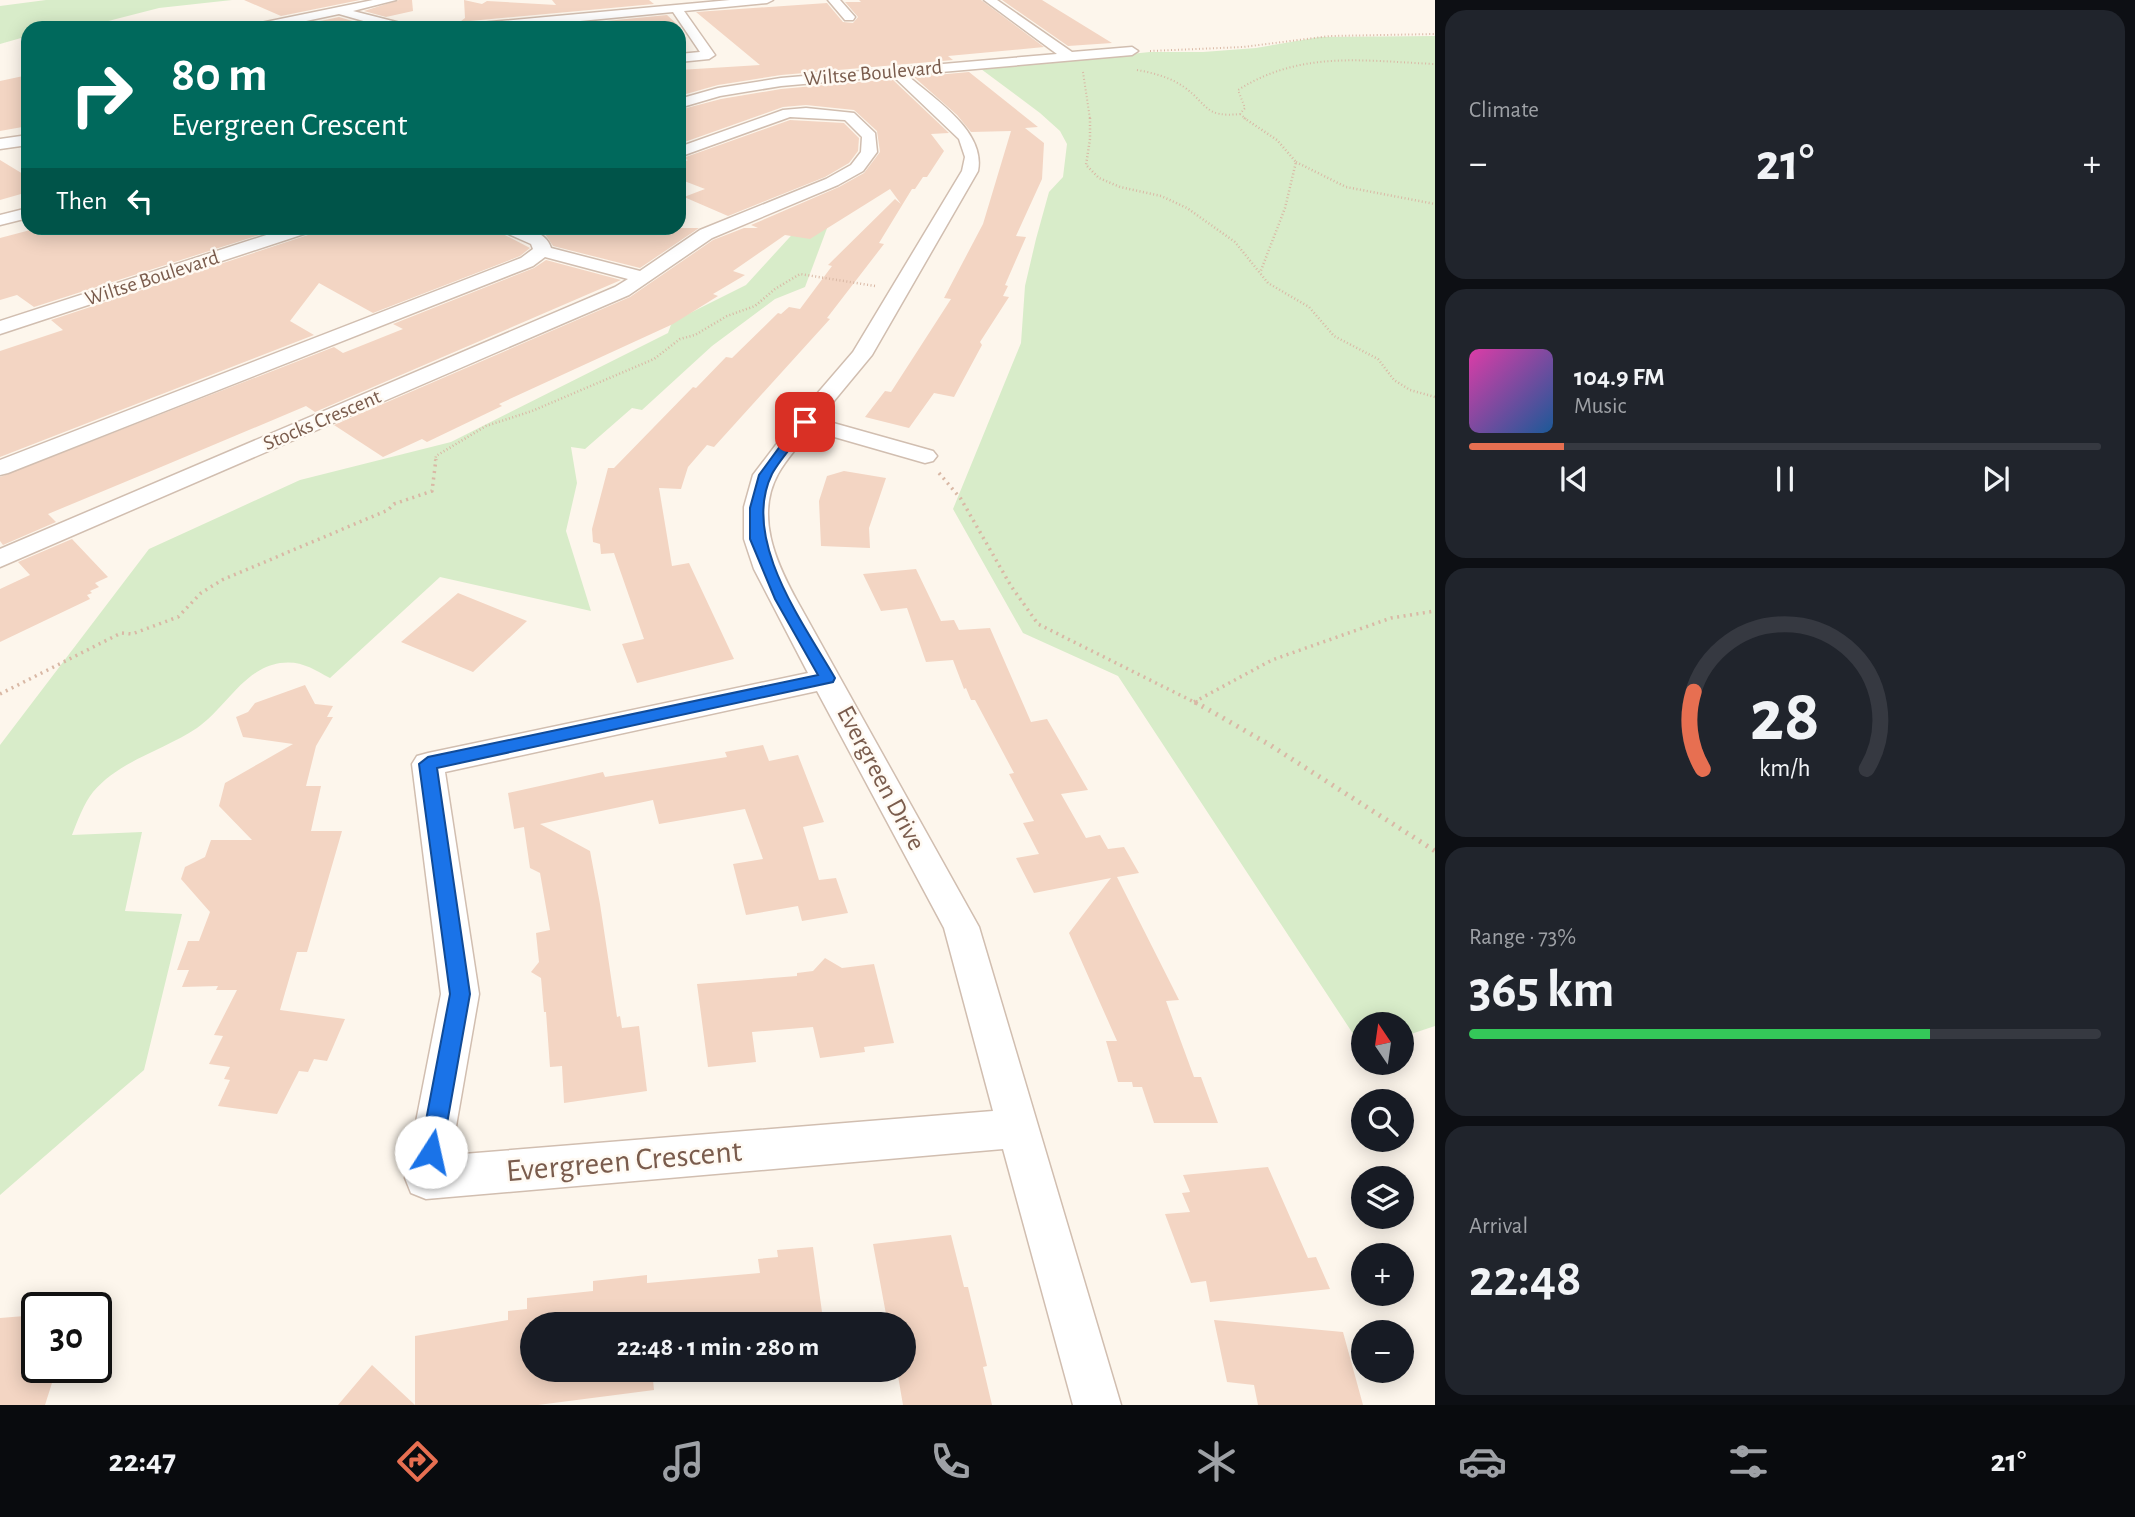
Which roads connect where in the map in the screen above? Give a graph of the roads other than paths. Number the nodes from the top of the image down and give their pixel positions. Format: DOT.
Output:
graph roads {
  1 [pos="390,0"];
  2 [pos="766,0"];
  3 [pos="834,0"];
  4 [pos="990,0"];
  5 [pos="676,9"];
  6 [pos="339,10"];
  7 [pos="849,17"];
  8 [pos="288,21"];
  9 [pos="377,21"];
  10 [pos="546,21"];
  11 [pos="685,21"];
  12 [pos="686,23"];
  13 [pos="1132,51"];
  14 [pos="1069,56"];
  15 [pos="686,57"];
  16 [pos="896,72"];
  17 [pos="686,102"];
  18 [pos="21,141"];
  19 [pos="0,144"];
  20 [pos="686,149"];
  21 [pos="21,215"];
  22 [pos="0,220"];
  23 [pos="283,235"];
  24 [pos="526,235"];
  25 [pos="542,251"];
  26 [pos="643,277"];
  27 [pos="0,328"];
  28 [pos="805,422"];
  29 [pos="925,456"];
  30 [pos="0,468"];
  31 [pos="0,559"];
  32 [pos="828,678"];
  33 [pos="1018,1128"];
  34 [pos="1097,1405"];
  1 -- 6 [label="street"];
  2 -- 5 [label="street"];
  3 -- 7 [label="street"];
  4 -- 14 [label="street"];
  5 -- 10 [label="street"];
  5 -- 11 [label="street"];
  6 -- 8 [label="street"];
  6 -- 9 [label="street"];
  12 -- 15 [label="street"];
  13 -- 14 [label="street, Wiltse Boulevard"];
  14 -- 16 [label="street, Wiltse Boulevard"];
  16 -- 17 [label="street, Wiltse Boulevard"];
  16 -- 28 [label="street, Evergreen Drive"];
  18 -- 19 [label="street"];
  20 -- 26 [label="street, Stocks Crescent"];
  21 -- 22 [label="street"];
  23 -- 27 [label="street, Wiltse Boulevard"];
  24 -- 25 [label="street"];
  25 -- 26 [label="street"];
  25 -- 30 [label="street"];
  26 -- 31 [label="street, Stocks Crescent"];
  28 -- 29 [label="street"];
  28 -- 32 [label="street, Evergreen Drive"];
  32 -- 33 [label="street, Evergreen Drive"];
  32 -- 33 [label="street, Evergreen Crescent"];
  33 -- 34 [label="street, Evergreen Drive"];
}
